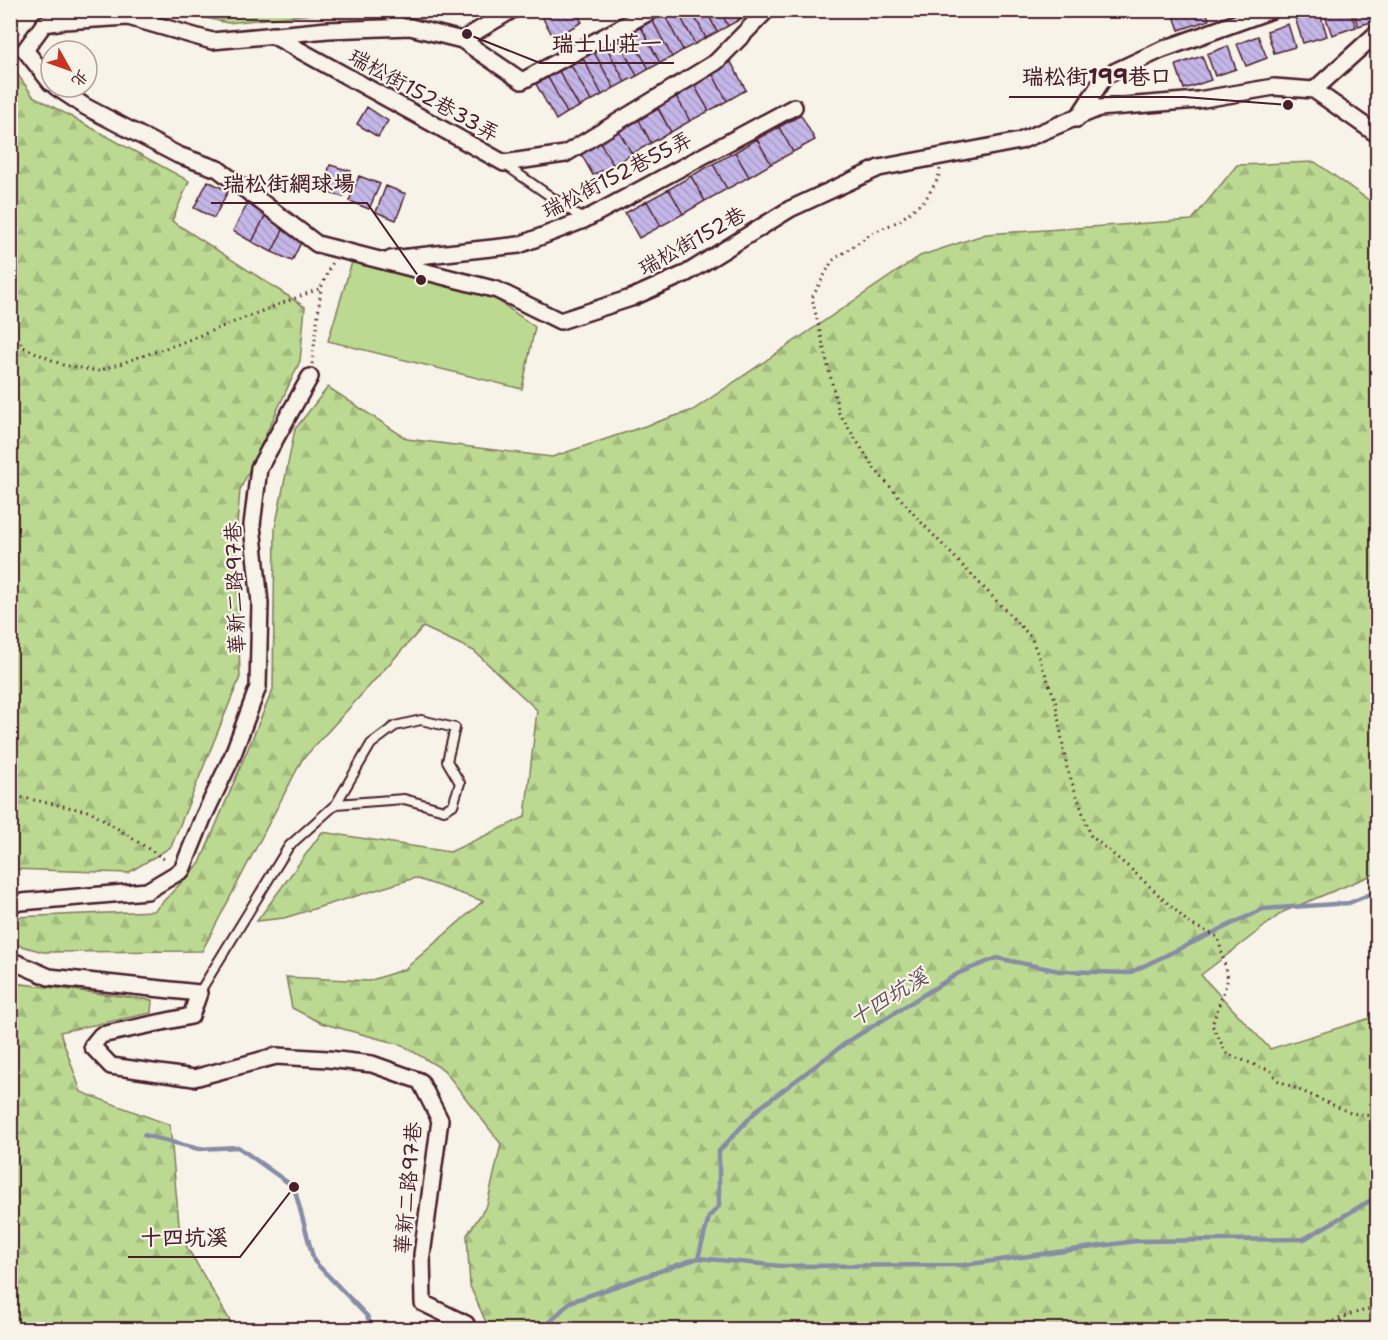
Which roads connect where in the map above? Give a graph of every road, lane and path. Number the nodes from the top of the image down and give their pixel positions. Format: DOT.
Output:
graph roads {
  1 [pos="379,10"];
  2 [pos="512,10"];
  3 [pos="653,10"];
  4 [pos="767,10"];
  5 [pos="1272,10"];
  6 [pos="410,27"];
  7 [pos="1377,32"];
  8 [pos="272,35"];
  9 [pos="462,40"];
  10 [pos="39,68"];
  11 [pos="1314,90"];
  12 [pos="74,99"];
  13 [pos="794,107"];
  14 [pos="1077,119"];
  15 [pos="1377,135"];
  16 [pos="942,156"];
  17 [pos="504,163"];
  18 [pos="584,220"];
  19 [pos="337,249"];
  20 [pos="379,261"];
  21 [pos="321,288"];
  22 [pos="10,321"];
  23 [pos="310,377"];
  24 [pos="10,795"];
  25 [pos="336,804"];
  26 [pos="182,870"];
  27 [pos="10,903"];
  28 [pos="10,960"];
  29 [pos="199,993"];
  30 [pos="1377,1117"];
  31 [pos="1377,1307"];
  32 [pos="467,1329"];
  33 [pos="1311,1329"];
  1 -- 6 [label="lane"];
  2 -- 9 [label="street"];
  3 -- 9 [label="street"];
  4 -- 17 [label="street, 瑞松街152巷33弄"];
  5 -- 14 [label="street"];
  6 -- 8 [label="street"];
  6 -- 9 [label="street"];
  7 -- 11 [label="street"];
  8 -- 10 [label="street"];
  8 -- 17 [label="street, 瑞松街152巷33弄"];
  11 -- 14 [label="street, 瑞松街152巷"];
  11 -- 15 [label="street"];
  12 -- 19 [label="street, 瑞松街152巷"];
  13 -- 18 [label="street, 瑞松街152巷55弄"];
  14 -- 16 [label="street, 瑞松街152巷"];
  16 -- 20 [label="street, 瑞松街152巷"];
  16 -- 30 [label="path"];
  17 -- 18 [label="lane"];
  18 -- 20 [label="street, 瑞松街152巷55弄"];
  19 -- 20 [label="street, 瑞松街152巷"];
  19 -- 21 [label="path"];
  21 -- 22 [label="path"];
  21 -- 23 [label="path"];
  23 -- 26 [label="street, 華新二路97巷"];
  24 -- 26 [label="path"];
  25 -- 25 [label="lane"];
  25 -- 29 [label="lane"];
  26 -- 27 [label="street"];
  28 -- 29 [label="street"];
  29 -- 32 [label="street, 華新二路97巷"];
  31 -- 33 [label="path"];
}
